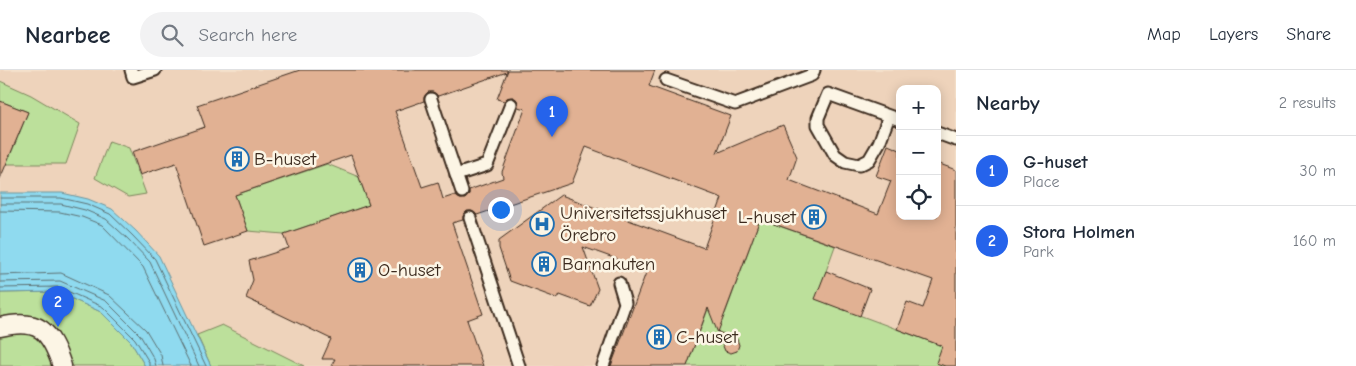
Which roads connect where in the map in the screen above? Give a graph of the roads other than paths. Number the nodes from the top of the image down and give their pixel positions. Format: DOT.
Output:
graph roads {
  1 [pos="131,70"];
  2 [pos="156,70"];
  3 [pos="814,70"];
  4 [pos="666,80"];
  5 [pos="431,99"];
  6 [pos="510,104"];
  7 [pos="894,118"];
  8 [pos="941,134"];
  9 [pos="956,140"];
  10 [pos="456,175"];
  11 [pos="462,192"];
  12 [pos="470,218"];
  13 [pos="619,283"];
  14 [pos="0,327"];
  15 [pos="62,366"];
  16 [pos="519,366"];
  17 [pos="603,366"];
  1 -- 2 [label="lane"];
  3 -- 4 [label="lane"];
  5 -- 10 [label="lane"];
  6 -- 10 [label="lane"];
  7 -- 7 [label="lane"];
  8 -- 9 [label="lane"];
  10 -- 11 [label="lane"];
  12 -- 16 [label="lane"];
  13 -- 17 [label="lane"];
  14 -- 15 [label="street"];
}
